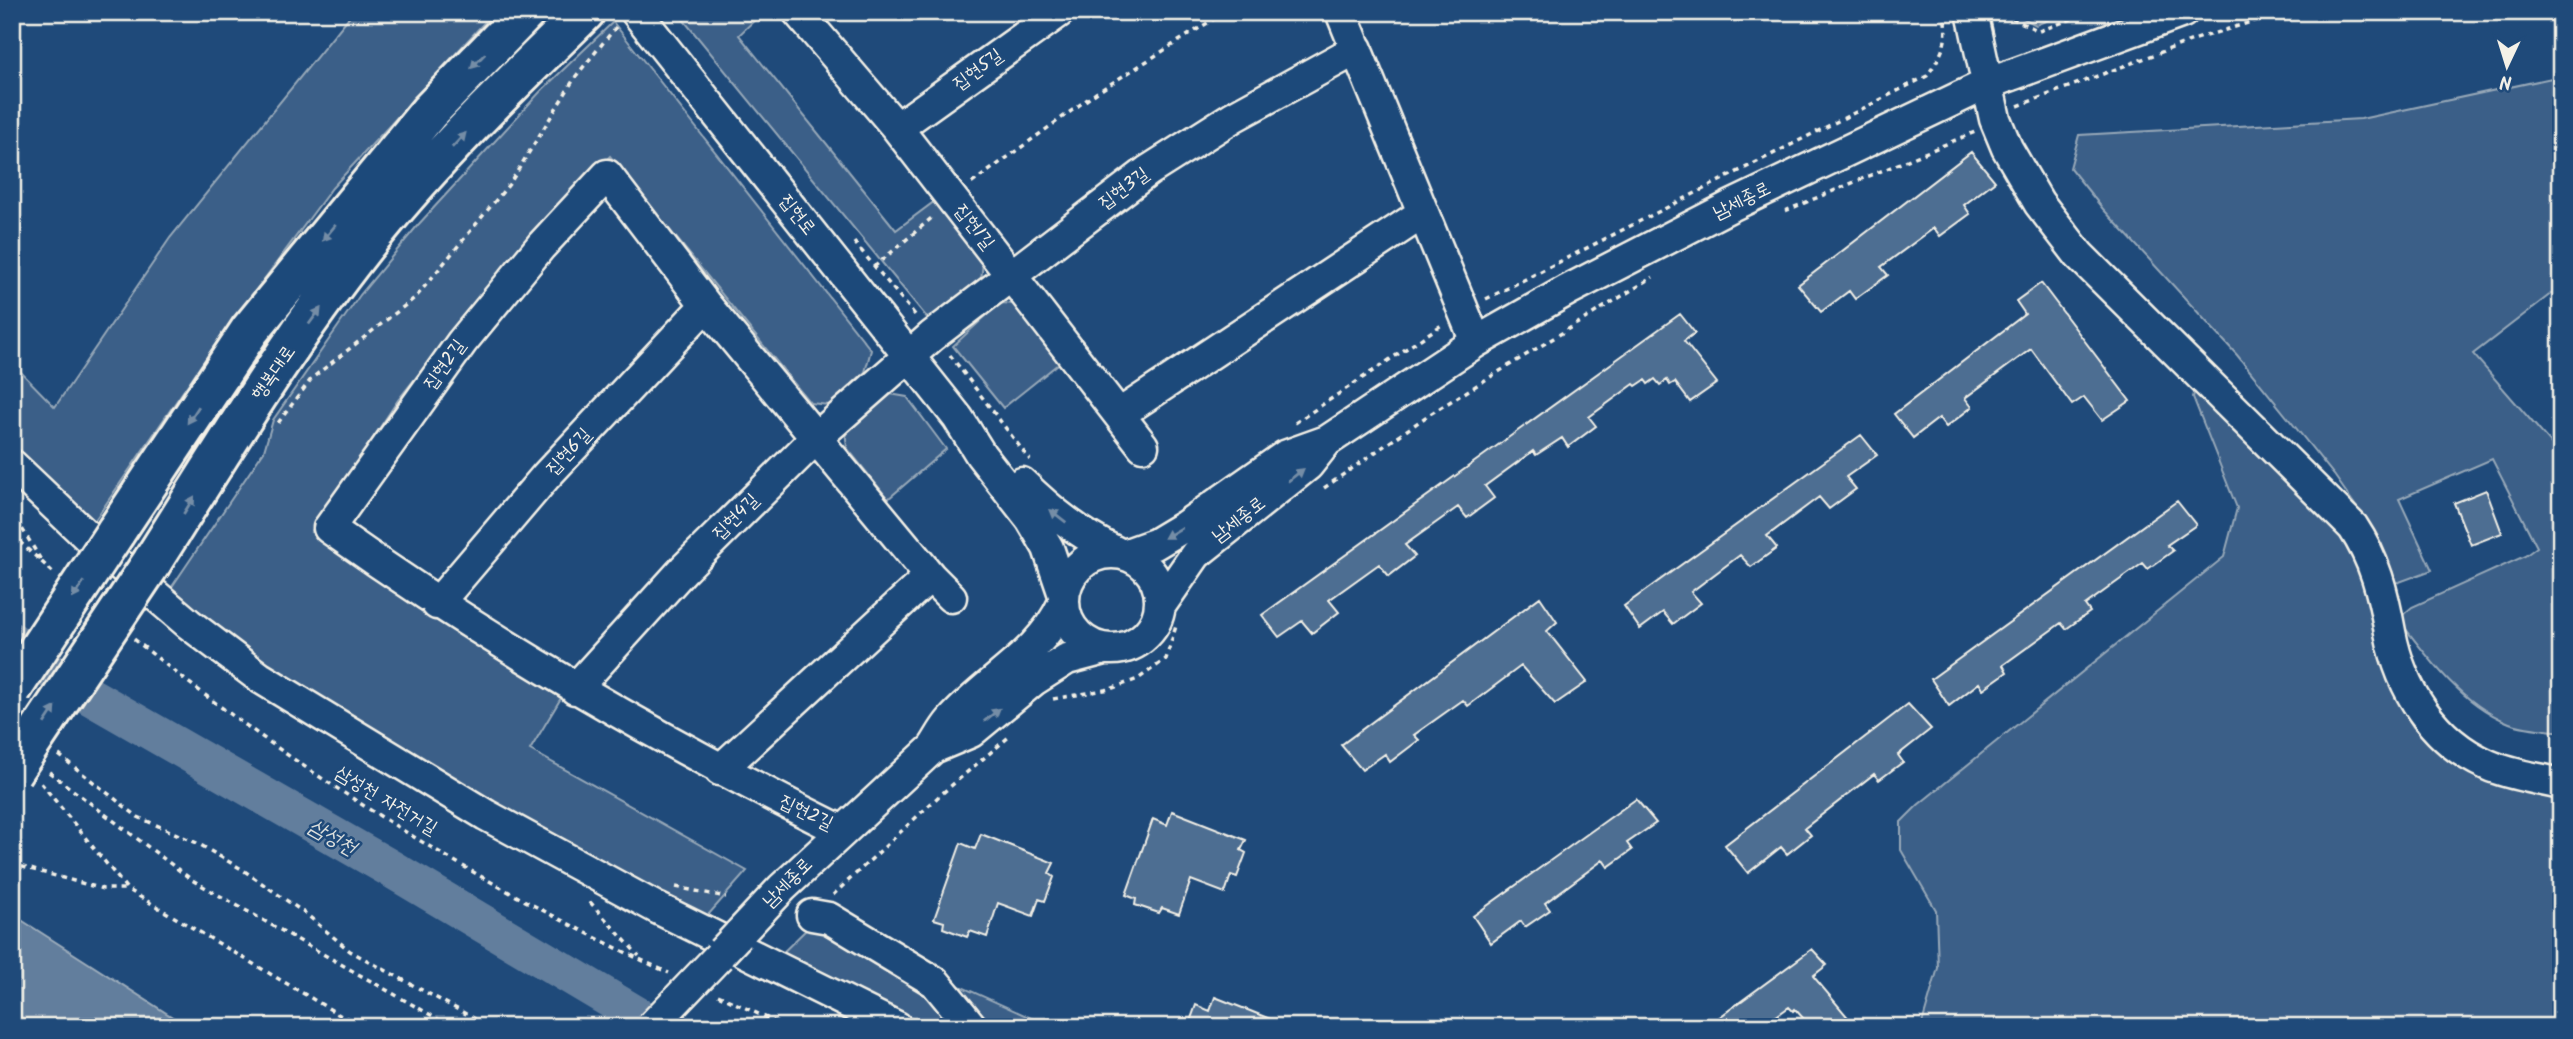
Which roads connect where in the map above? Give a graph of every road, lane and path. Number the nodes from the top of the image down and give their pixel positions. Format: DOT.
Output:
graph roads {
  1 [pos="526,12"];
  2 [pos="798,12"];
  3 [pos="1059,12"];
  4 [pos="1225,12"];
  5 [pos="1341,12"];
  6 [pos="1972,12"];
  7 [pos="2091,12"];
  8 [pos="2183,12"];
  9 [pos="2283,12"];
  10 [pos="620,17"];
  11 [pos="2012,18"];
  12 [pos="1357,49"];
  13 [pos="1986,84"];
  14 [pos="1995,119"];
  15 [pos="897,128"];
  16 [pos="963,190"];
  17 [pos="941,210"];
  18 [pos="1783,212"];
  19 [pos="1423,213"];
  20 [pos="874,267"];
  21 [pos="1660,273"];
  22 [pos="1012,276"];
  23 [pos="706,305"];
  24 [pos="1476,342"];
  25 [pos="909,356"];
  26 [pos="1121,413"];
  27 [pos="958,418"];
  28 [pos="272,431"];
  29 [pos="816,438"];
  30 [pos="1327,441"];
  31 [pos="1143,446"];
  32 [pos="12,465"];
  33 [pos="1317,492"];
  34 [pos="12,512"];
  35 [pos="12,535"];
  36 [pos="1121,553"];
  37 [pos="44,565"];
  38 [pos="65,582"];
  39 [pos="1063,599"];
  40 [pos="437,604"];
  41 [pos="1169,614"];
  42 [pos="127,634"];
  43 [pos="1105,649"];
  44 [pos="12,689"];
  45 [pos="575,689"];
  46 [pos="1053,699"];
  47 [pos="1012,734"];
  48 [pos="50,748"];
  49 [pos="933,748"];
  50 [pos="720,770"];
  51 [pos="31,773"];
  52 [pos="2561,784"];
  53 [pos="842,831"];
  54 [pos="12,864"];
  55 [pos="127,889"];
  56 [pos="587,899"];
  57 [pos="812,915"];
  58 [pos="643,960"];
  59 [pos="679,977"];
  60 [pos="715,993"];
  61 [pos="379,1027"];
  62 [pos="452,1027"];
  63 [pos="490,1027"];
  64 [pos="652,1027"];
  65 [pos="786,1027"];
  66 [pos="897,1027"];
  67 [pos="972,1027"];
  1 -- 44 [label="highway, one-way, bridge"];
  2 -- 15 [label="street, 집현1길"];
  3 -- 15 [label="street, 집현5길"];
  4 -- 16 [label="path"];
  5 -- 12 [label="street"];
  6 -- 13 [label="street"];
  7 -- 11 [label="path"];
  8 -- 13 [label="street, 남세종로"];
  9 -- 14 [label="path"];
  10 -- 25 [label="street, 집현로"];
  10 -- 28 [label="path"];
  51 -- 10 [label="highway, 행복대로, one-way, bridge"];
  12 -- 19 [label="street"];
  12 -- 22 [label="street, 집현3길"];
  13 -- 14 [label="street"];
  13 -- 24 [label="street, 남세종로"];
  14 -- 18 [label="path"];
  14 -- 52 [label="street"];
  15 -- 22 [label="street, 집현1길"];
  17 -- 20 [label="path"];
  19 -- 24 [label="street"];
  19 -- 26 [label="street"];
  21 -- 33 [label="path"];
  22 -- 25 [label="street, 집현3길"];
  22 -- 26 [label="street, 집현1길"];
  23 -- 29 [label="street, 집현2길"];
  23 -- 40 [label="street, 집현6길"];
  23 -- 40 [label="street, 집현2길"];
  24 -- 30 [label="street, 남세종로"];
  25 -- 27 [label="street, 집현로"];
  25 -- 29 [label="street, 집현4길"];
  26 -- 31 [label="street, 집현1길"];
  36 -- 27 [label="street, 집현로, one-way"];
  27 -- 39 [label="street, 집현로"];
  29 -- 45 [label="street, 집현4길"];
  29 -- 50 [label="street, 집현2길"];
  30 -- 36 [label="street, 남세종로, one-way"];
  41 -- 30 [label="street, 남세종로, one-way"];
  32 -- 66 [label="street"];
  34 -- 37 [label="path"];
  35 -- 37 [label="path"];
  36 -- 39 [label="street"];
  36 -- 41 [label="street"];
  37 -- 38 [label="path"];
  39 -- 43 [label="street"];
  39 -- 49 [label="street, 남세종로"];
  40 -- 45 [label="street, 집현2길"];
  41 -- 43 [label="street"];
  41 -- 46 [label="path"];
  42 -- 58 [label="path, 삼성천 자전거길"];
  49 -- 43 [label="street, 남세종로, one-way"];
  45 -- 50 [label="street, 집현2길"];
  47 -- 57 [label="path"];
  48 -- 63 [label="path"];
  49 -- 53 [label="street, 남세종로"];
  50 -- 53 [label="street, 집현2길"];
  51 -- 55 [label="path"];
  51 -- 62 [label="path"];
  53 -- 64 [label="street, 남세종로, bridge"];
  54 -- 55 [label="path"];
  55 -- 61 [label="path"];
  56 -- 58 [label="path"];
  57 -- 67 [label="street"];
  58 -- 59 [label="path, 삼성천 자전거길"];
  60 -- 65 [label="path"];
}
